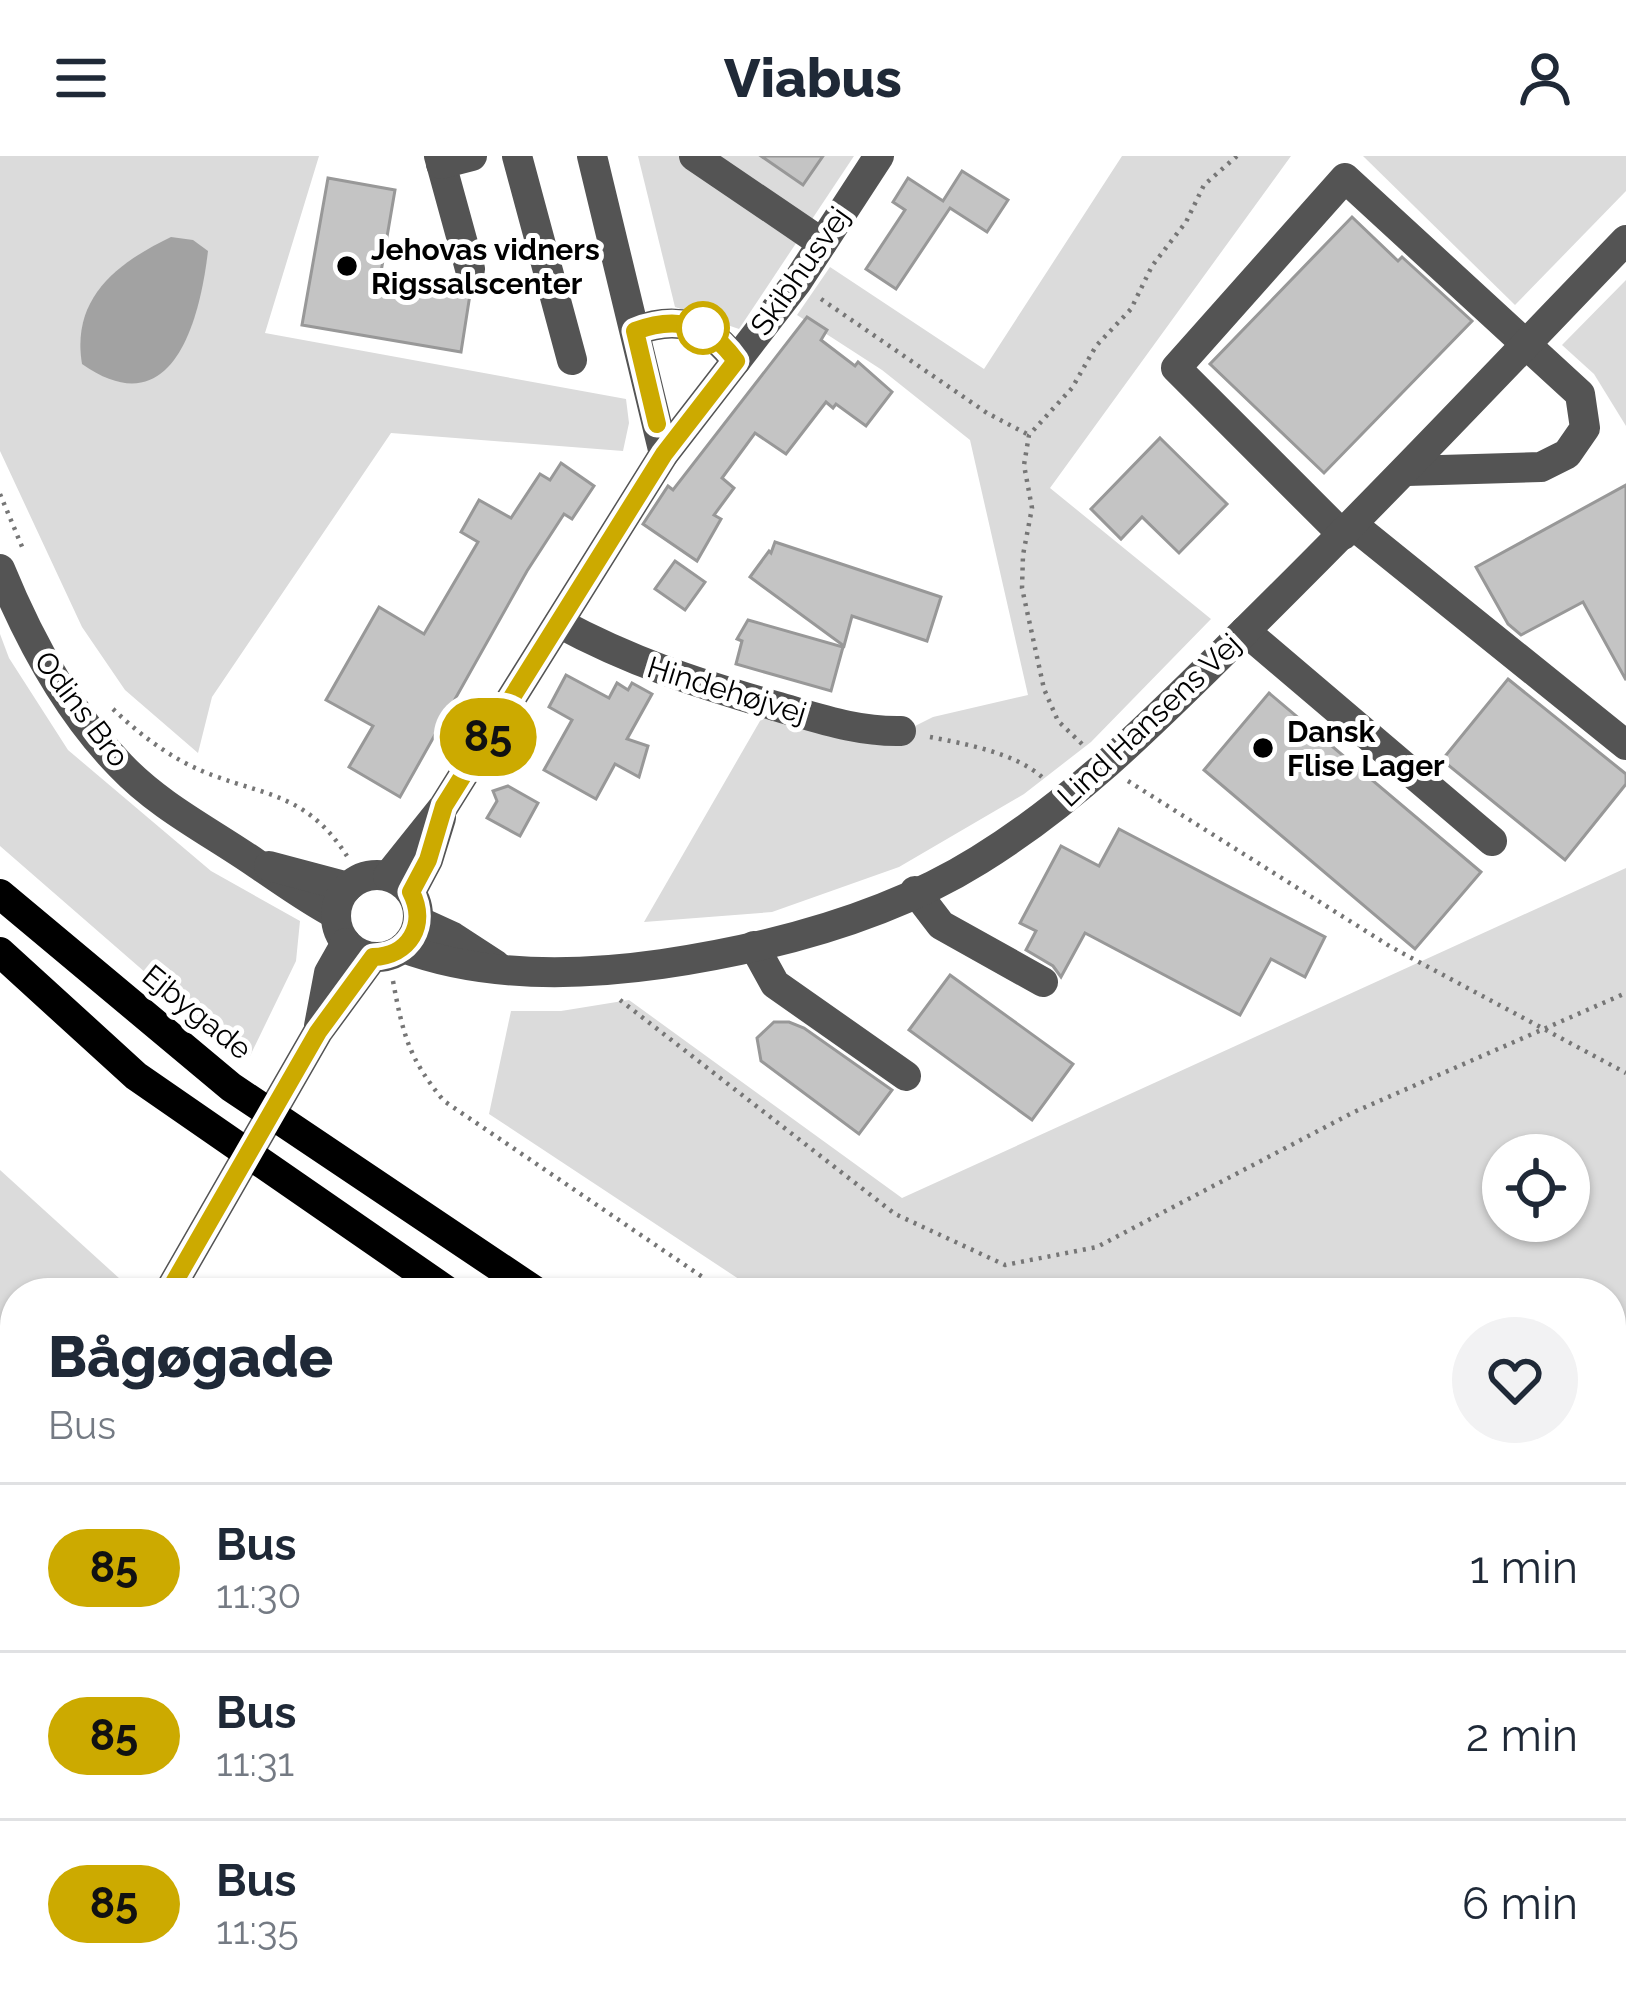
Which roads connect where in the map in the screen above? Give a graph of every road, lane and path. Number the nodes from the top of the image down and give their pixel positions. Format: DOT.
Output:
graph roads {
  1 [pos="472,156"];
  2 [pos="518,156"];
  3 [pos="592,156"];
  4 [pos="694,156"];
  5 [pos="880,156"];
  6 [pos="1237,156"];
  7 [pos="440,160"];
  8 [pos="1626,240"];
  9 [pos="822,244"];
  10 [pos="470,269"];
  11 [pos="796,282"];
  12 [pos="635,331"];
  13 [pos="1527,343"];
  14 [pos="572,360"];
  15 [pos="736,361"];
  16 [pos="1028,435"];
  17 [pos="664,454"];
  18 [pos="1407,471"];
  19 [pos="0,494"];
  20 [pos="1348,530"];
  21 [pos="12,561"];
  22 [pos="560,623"];
  23 [pos="1245,631"];
  24 [pos="100,697"];
  25 [pos="901,730"];
  26 [pos="1626,745"];
  27 [pos="1107,767"];
  28 [pos="1067,799"];
  29 [pos="1492,841"];
  30 [pos="915,891"];
  31 [pos="0,894"];
  32 [pos="377,917"];
  33 [pos="754,946"];
  34 [pos="0,952"];
  35 [pos="620,970"];
  36 [pos="1043,982"];
  37 [pos="1626,993"];
  38 [pos="1542,1028"];
  39 [pos="1626,1073"];
  40 [pos="905,1076"];
  41 [pos="177,1278"];
  42 [pos="428,1278"];
  43 [pos="516,1278"];
  44 [pos="704,1278"];
  1 -- 7 [label="street"];
  2 -- 14 [label="street"];
  3 -- 12 [label="street"];
  4 -- 9 [label="street"];
  5 -- 9 [label="street, Skibhusvej"];
  6 -- 16 [label="path"];
  7 -- 10 [label="street"];
  8 -- 13 [label="street, Lind Hansens Vej"];
  9 -- 11 [label="street, Skibhusvej"];
  11 -- 15 [label="street, Skibhusvej"];
  11 -- 16 [label="path"];
  12 -- 15 [label="street"];
  12 -- 17 [label="street"];
  13 -- 18 [label="street, Lind Hansens Vej"];
  13 -- 18 [label="street"];
  13 -- 20 [label="street"];
  15 -- 17 [label="street, Skibhusvej"];
  16 -- 27 [label="path"];
  17 -- 22 [label="street, Skibhusvej"];
  18 -- 20 [label="street, Lind Hansens Vej"];
  19 -- 21 [label="path"];
  20 -- 23 [label="street, Lind Hansens Vej"];
  20 -- 26 [label="street"];
  21 -- 32 [label="street, Odins Bro"];
  22 -- 25 [label="street, Hindehøjvej"];
  22 -- 32 [label="street, Skibhusvej"];
  23 -- 27 [label="street, Lind Hansens Vej"];
  23 -- 29 [label="street"];
  24 -- 32 [label="path"];
  25 -- 28 [label="path"];
  27 -- 28 [label="street, Lind Hansens Vej"];
  27 -- 38 [label="path"];
  28 -- 30 [label="street, Lind Hansens Vej"];
  30 -- 33 [label="street, Lind Hansens Vej"];
  30 -- 36 [label="street"];
  31 -- 43 [label="main road, Ejbygade"];
  32 -- 35 [label="street, Lind Hansens Vej"];
  32 -- 41 [label="street, Skibhusvej"];
  32 -- 44 [label="path"];
  33 -- 35 [label="street, Lind Hansens Vej"];
  33 -- 40 [label="street"];
  34 -- 42 [label="main road"];
  35 -- 38 [label="path"];
  37 -- 38 [label="path"];
  38 -- 39 [label="path"];
}
